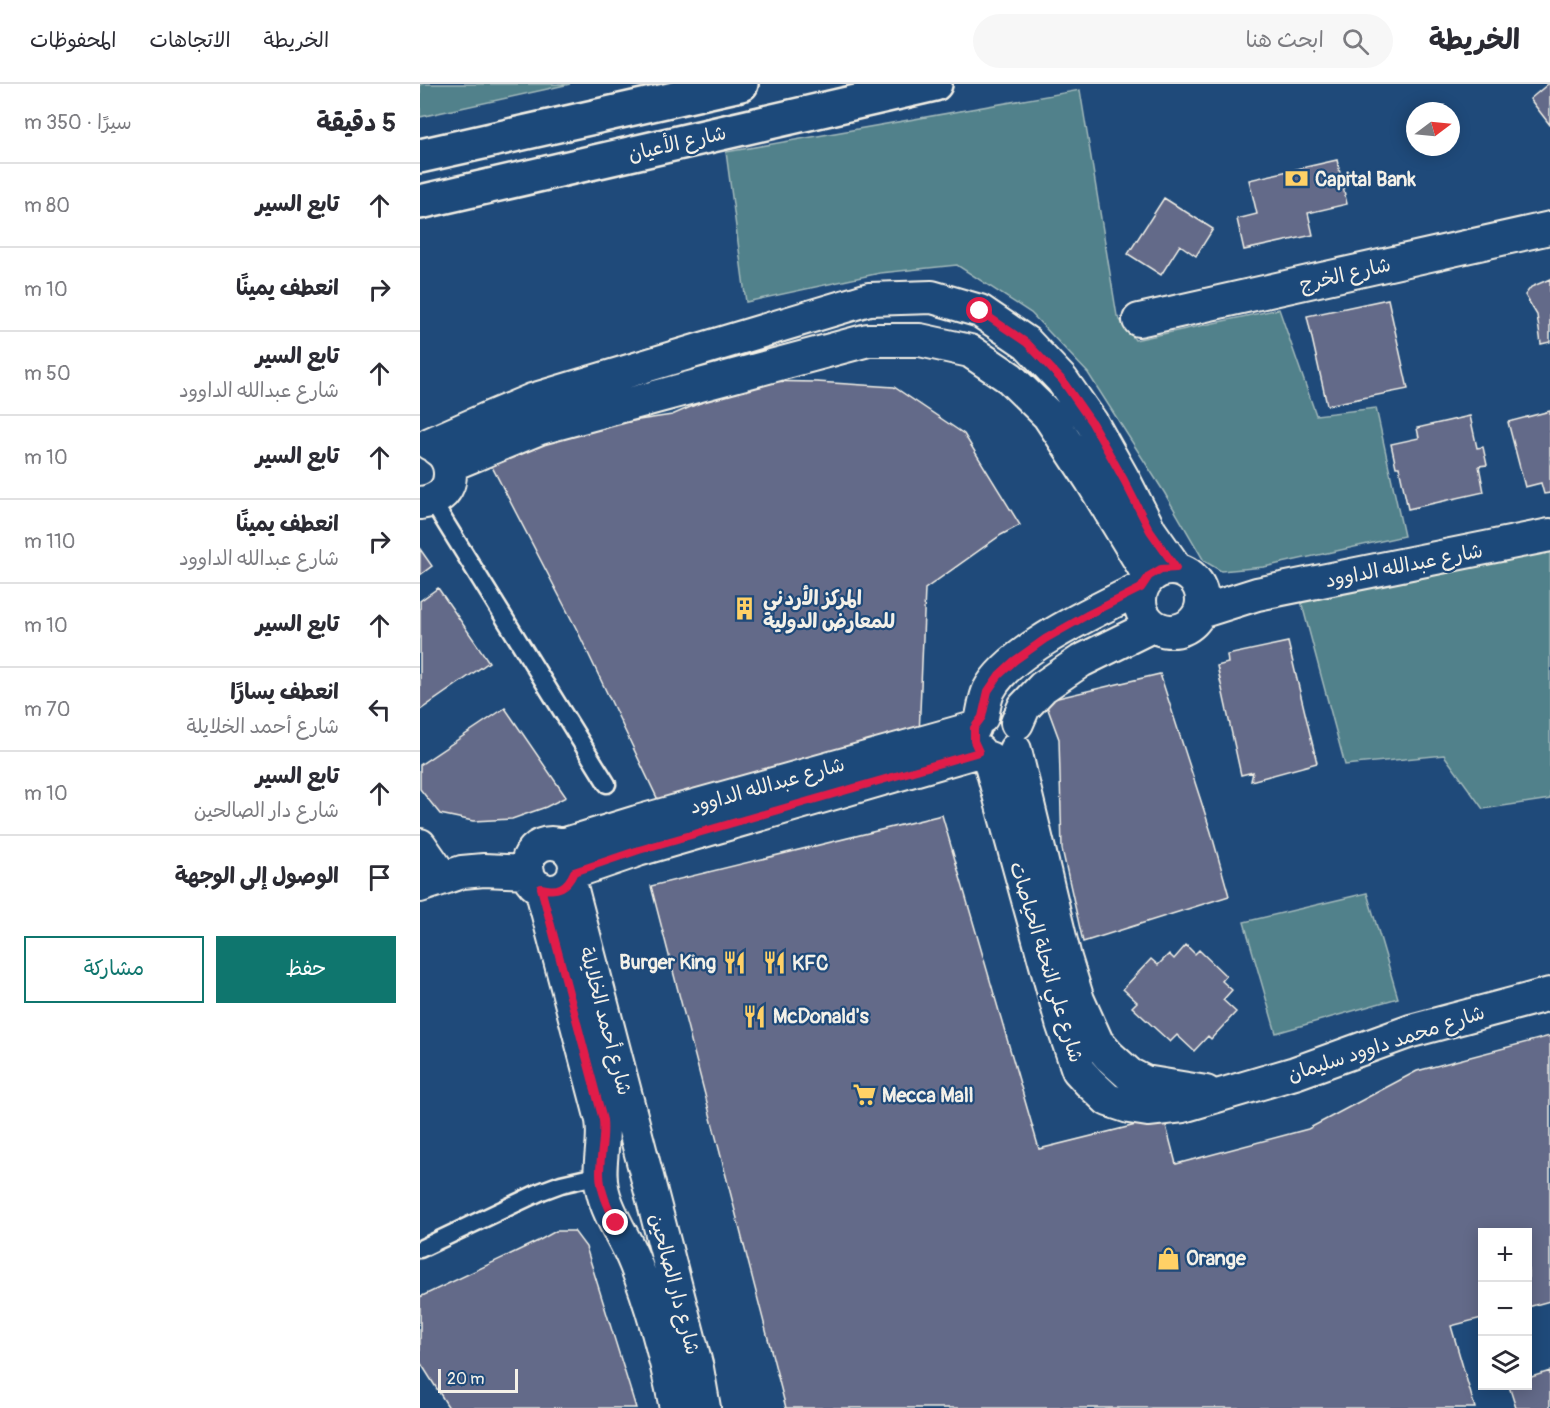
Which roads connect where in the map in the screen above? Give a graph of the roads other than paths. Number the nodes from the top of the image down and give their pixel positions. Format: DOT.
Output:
graph roads {
  1 [pos="741,84"];
  2 [pos="935,84"];
  3 [pos="420,156"];
  4 [pos="420,202"];
  5 [pos="1550,228"];
  6 [pos="1139,320"];
  7 [pos="433,451"];
  8 [pos="426,502"];
  9 [pos="1550,535"];
  10 [pos="1173,586"];
  11 [pos="1152,626"];
  12 [pos="993,738"];
  13 [pos="607,784"];
  14 [pos="420,844"];
  15 [pos="555,872"];
  16 [pos="431,882"];
  17 [pos="1550,994"];
  18 [pos="1129,1074"];
  19 [pos="1222,1095"];
  20 [pos="1107,1100"];
  21 [pos="643,1161"];
  22 [pos="600,1175"];
  23 [pos="420,1249"];
  24 [pos="676,1408"];
  25 [pos="704,1408"];
  1 -- 3 [label="street"];
  2 -- 4 [label="street, شارع الأعيان"];
  5 -- 6 [label="street, شارع الخرج"];
  7 -- 8 [label="street"];
  7 -- 10 [label="street"];
  7 -- 10 [label="street"];
  8 -- 13 [label="lane"];
  9 -- 10 [label="street, شارع عبدالله الداوود"];
  10 -- 11 [label="street"];
  10 -- 11 [label="street"];
  10 -- 12 [label="street, شارع عبدالله الداوود"];
  11 -- 12 [label="street"];
  12 -- 15 [label="street, شارع عبدالله الداوود"];
  12 -- 18 [label="street, شارع علي النحلة الحياصات"];
  12 -- 20 [label="street, شارع علي النحلة الحياصات"];
  14 -- 16 [label="street"];
  15 -- 16 [label="street, شارع عبدالله الداوود"];
  15 -- 21 [label="street, شارع أحمد الخلايلة"];
  15 -- 22 [label="street, شارع أحمد الخلايلة"];
  17 -- 19 [label="street, شارع محمد داوود سليمان"];
  18 -- 19 [label="street, شارع علي النحلة الحياصات"];
  18 -- 20 [label="street"];
  19 -- 20 [label="street"];
  21 -- 22 [label="street"];
  21 -- 25 [label="street, شارع دار الصالحين"];
  22 -- 23 [label="lane"];
  22 -- 24 [label="street, شارع دار الصالحين"];
}
